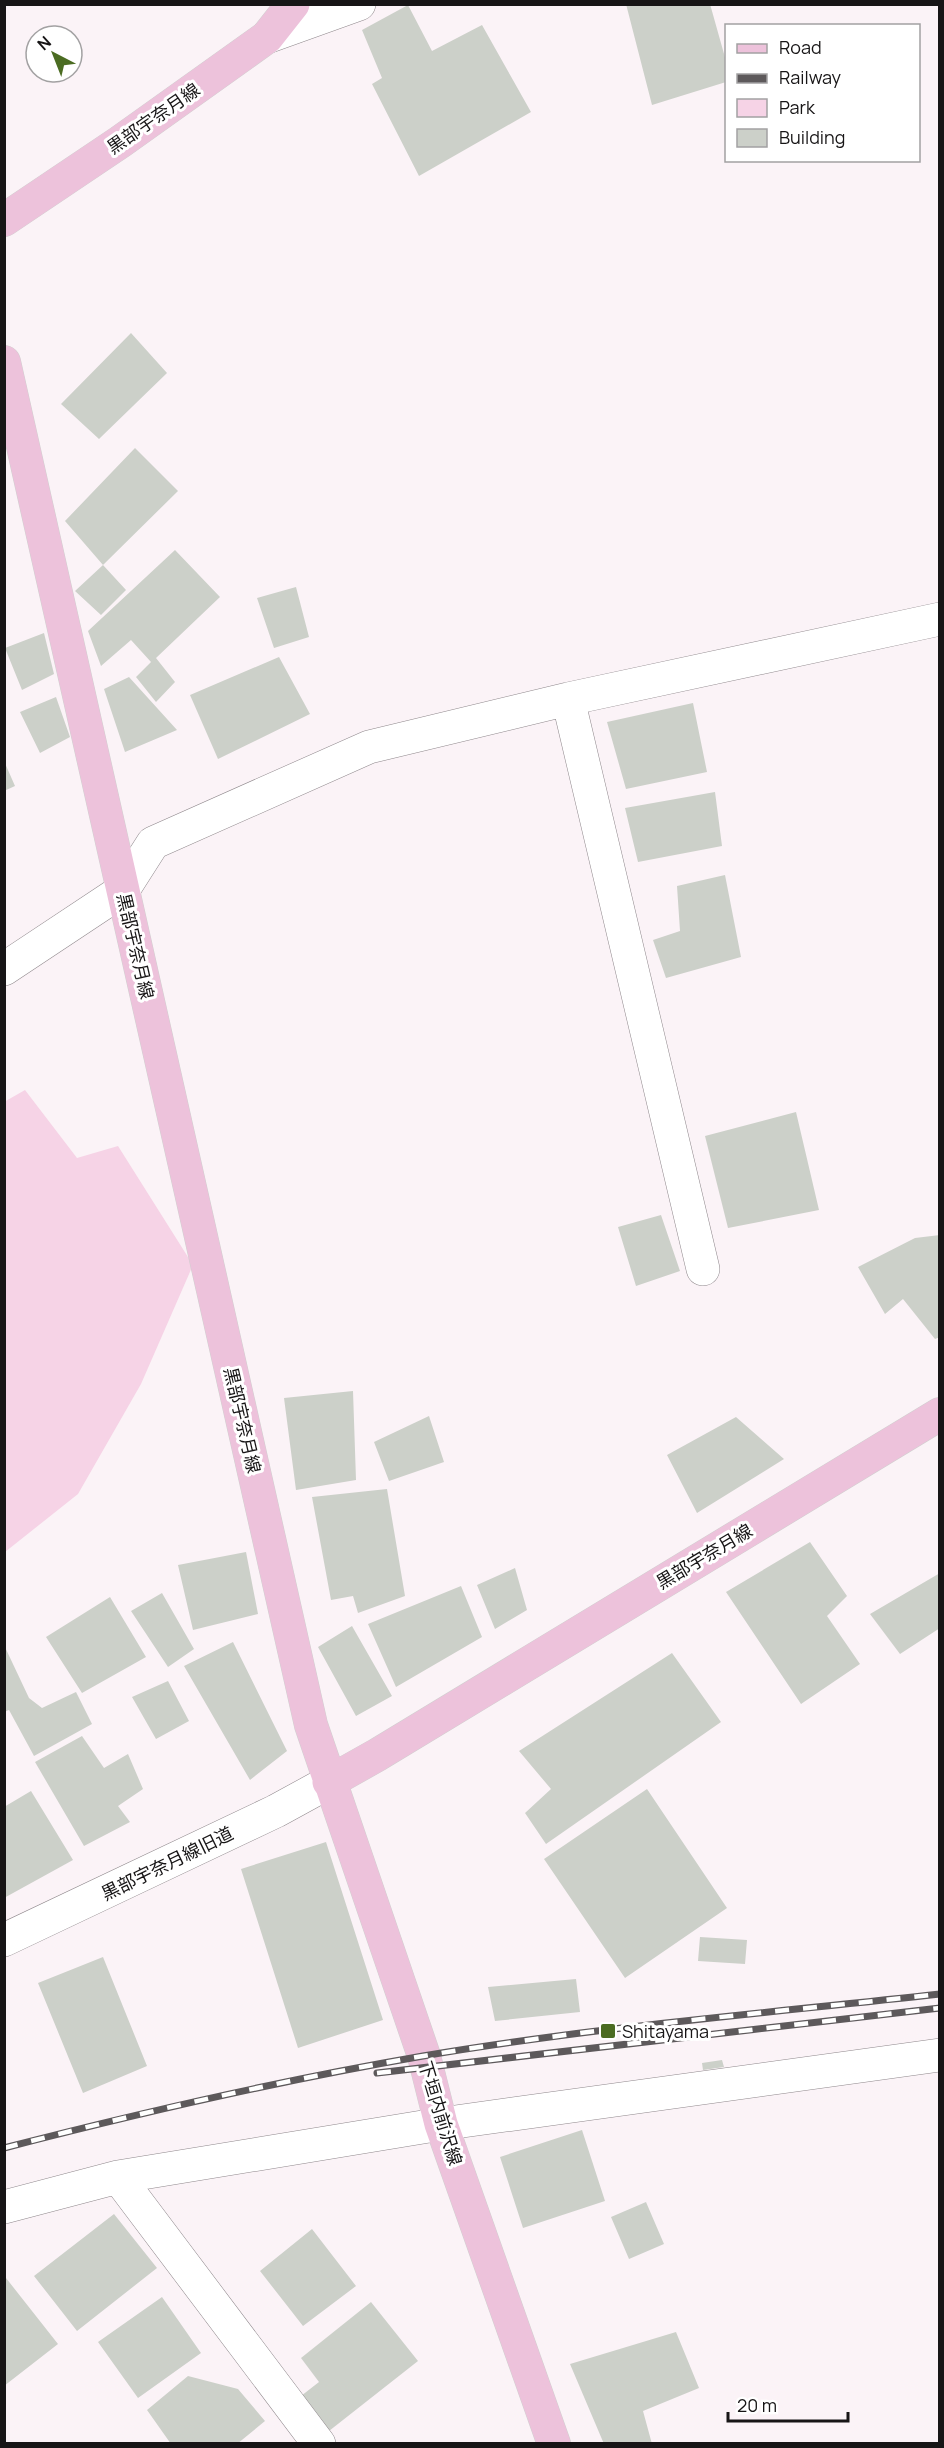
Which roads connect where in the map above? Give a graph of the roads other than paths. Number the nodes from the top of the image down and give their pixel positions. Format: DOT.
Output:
graph roads {
  1 [pos="293,4"];
  2 [pos="359,4"];
  3 [pos="267,37"];
  4 [pos="4,220"];
  5 [pos="4,362"];
  6 [pos="939,619"];
  7 [pos="568,699"];
  8 [pos="123,890"];
  9 [pos="4,969"];
  10 [pos="703,1269"];
  11 [pos="939,1414"];
  12 [pos="329,1782"];
  13 [pos="4,1940"];
  14 [pos="939,2055"];
  15 [pos="441,2124"];
  16 [pos="118,2177"];
  17 [pos="4,2207"];
  18 [pos="320,2444"];
  19 [pos="554,2444"];
  1 -- 3 [label="main road, 黒部宇奈月線"];
  2 -- 3 [label="street"];
  3 -- 4 [label="main road, 黒部宇奈月線"];
  5 -- 8 [label="main road, 黒部宇奈月線"];
  6 -- 7 [label="street"];
  7 -- 8 [label="street"];
  7 -- 10 [label="street"];
  8 -- 9 [label="street"];
  8 -- 12 [label="main road, 黒部宇奈月線"];
  11 -- 12 [label="main road, 黒部宇奈月線"];
  12 -- 13 [label="street, 黒部宇奈月線旧道"];
  12 -- 15 [label="main road, 下垣内前沢線"];
  14 -- 15 [label="street"];
  15 -- 16 [label="street"];
  15 -- 19 [label="main road, 下垣内前沢線"];
  16 -- 17 [label="street"];
  16 -- 18 [label="street"];
}
